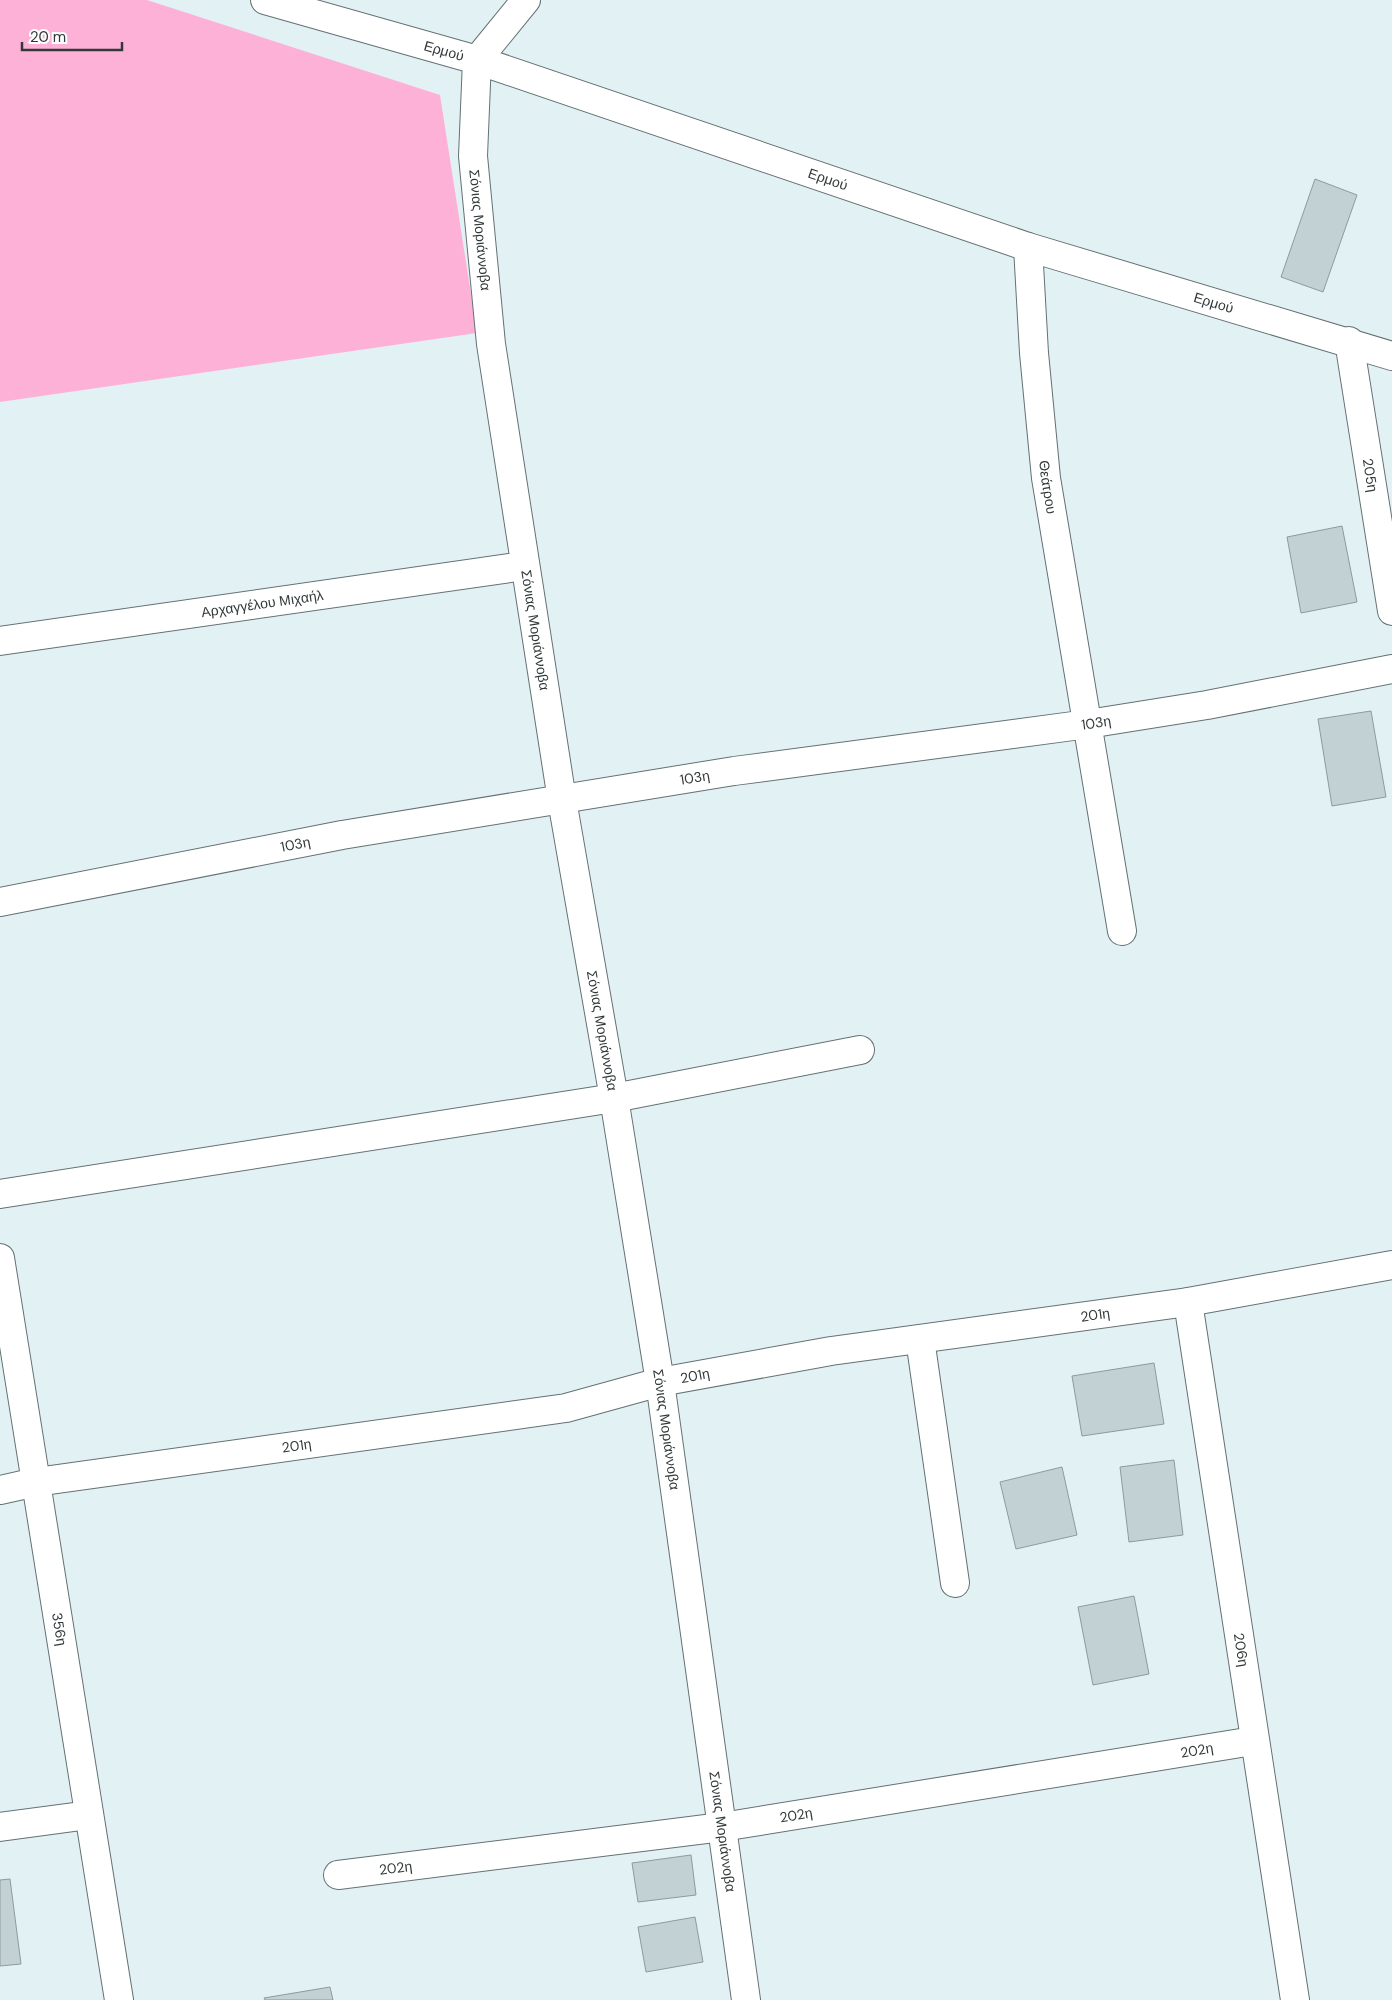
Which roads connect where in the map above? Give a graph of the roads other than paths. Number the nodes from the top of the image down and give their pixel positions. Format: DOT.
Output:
graph roads {
  1 [pos="265,0"];
  2 [pos="526,0"];
  3 [pos="477,60"];
  4 [pos="1028,247"];
  5 [pos="1349,341"];
  6 [pos="1392,356"];
  7 [pos="524,566"];
  8 [pos="1392,611"];
  9 [pos="0,640"];
  10 [pos="1392,669"];
  11 [pos="1088,724"];
  12 [pos="562,800"];
  13 [pos="0,902"];
  14 [pos="1122,931"];
  15 [pos="860,1050"];
  16 [pos="614,1098"];
  17 [pos="0,1194"];
  18 [pos="0,1258"];
  19 [pos="1392,1265"];
  20 [pos="1188,1302"];
  21 [pos="920,1339"];
  22 [pos="660,1382"];
  23 [pos="36,1482"];
  24 [pos="0,1490"];
  25 [pos="955,1583"];
  26 [pos="1254,1741"];
  27 [pos="89,1815"];
  28 [pos="0,1827"];
  29 [pos="722,1827"];
  30 [pos="338,1874"];
  31 [pos="119,2000"];
  32 [pos="746,2000"];
  33 [pos="1295,2000"];
  1 -- 3 [label="street, Ερμού"];
  2 -- 3 [label="street"];
  3 -- 4 [label="street, Ερμού"];
  3 -- 7 [label="street, Σόνιας Μοριάννοβα"];
  4 -- 5 [label="street, Ερμού"];
  4 -- 11 [label="street, Θεάτρου"];
  5 -- 6 [label="street, Ερμού"];
  5 -- 8 [label="street, 205η"];
  7 -- 9 [label="street, Αρχαγγέλου Μιχαήλ"];
  7 -- 12 [label="street, Σόνιας Μοριάννοβα"];
  10 -- 11 [label="street, 103η"];
  11 -- 12 [label="street, 103η"];
  11 -- 14 [label="street, Θεάτρου"];
  12 -- 13 [label="street, 103η"];
  12 -- 16 [label="street, Σόνιας Μοριάννοβα"];
  15 -- 16 [label="street"];
  16 -- 17 [label="street"];
  16 -- 22 [label="street, Σόνιας Μοριάννοβα"];
  18 -- 23 [label="street, 356η"];
  19 -- 20 [label="street, 201η"];
  20 -- 21 [label="street, 201η"];
  20 -- 26 [label="street, 206η"];
  21 -- 22 [label="street, 201η"];
  21 -- 25 [label="street"];
  22 -- 23 [label="street, 201η"];
  22 -- 29 [label="street, Σόνιας Μοριάννοβα"];
  23 -- 24 [label="street, 201η"];
  23 -- 27 [label="street, 356η"];
  26 -- 29 [label="street, 202η"];
  26 -- 33 [label="street, 206η"];
  27 -- 28 [label="street"];
  27 -- 31 [label="street, 356η"];
  29 -- 30 [label="street, 202η"];
  29 -- 32 [label="street, Σόνιας Μοριάννοβα"];
}
